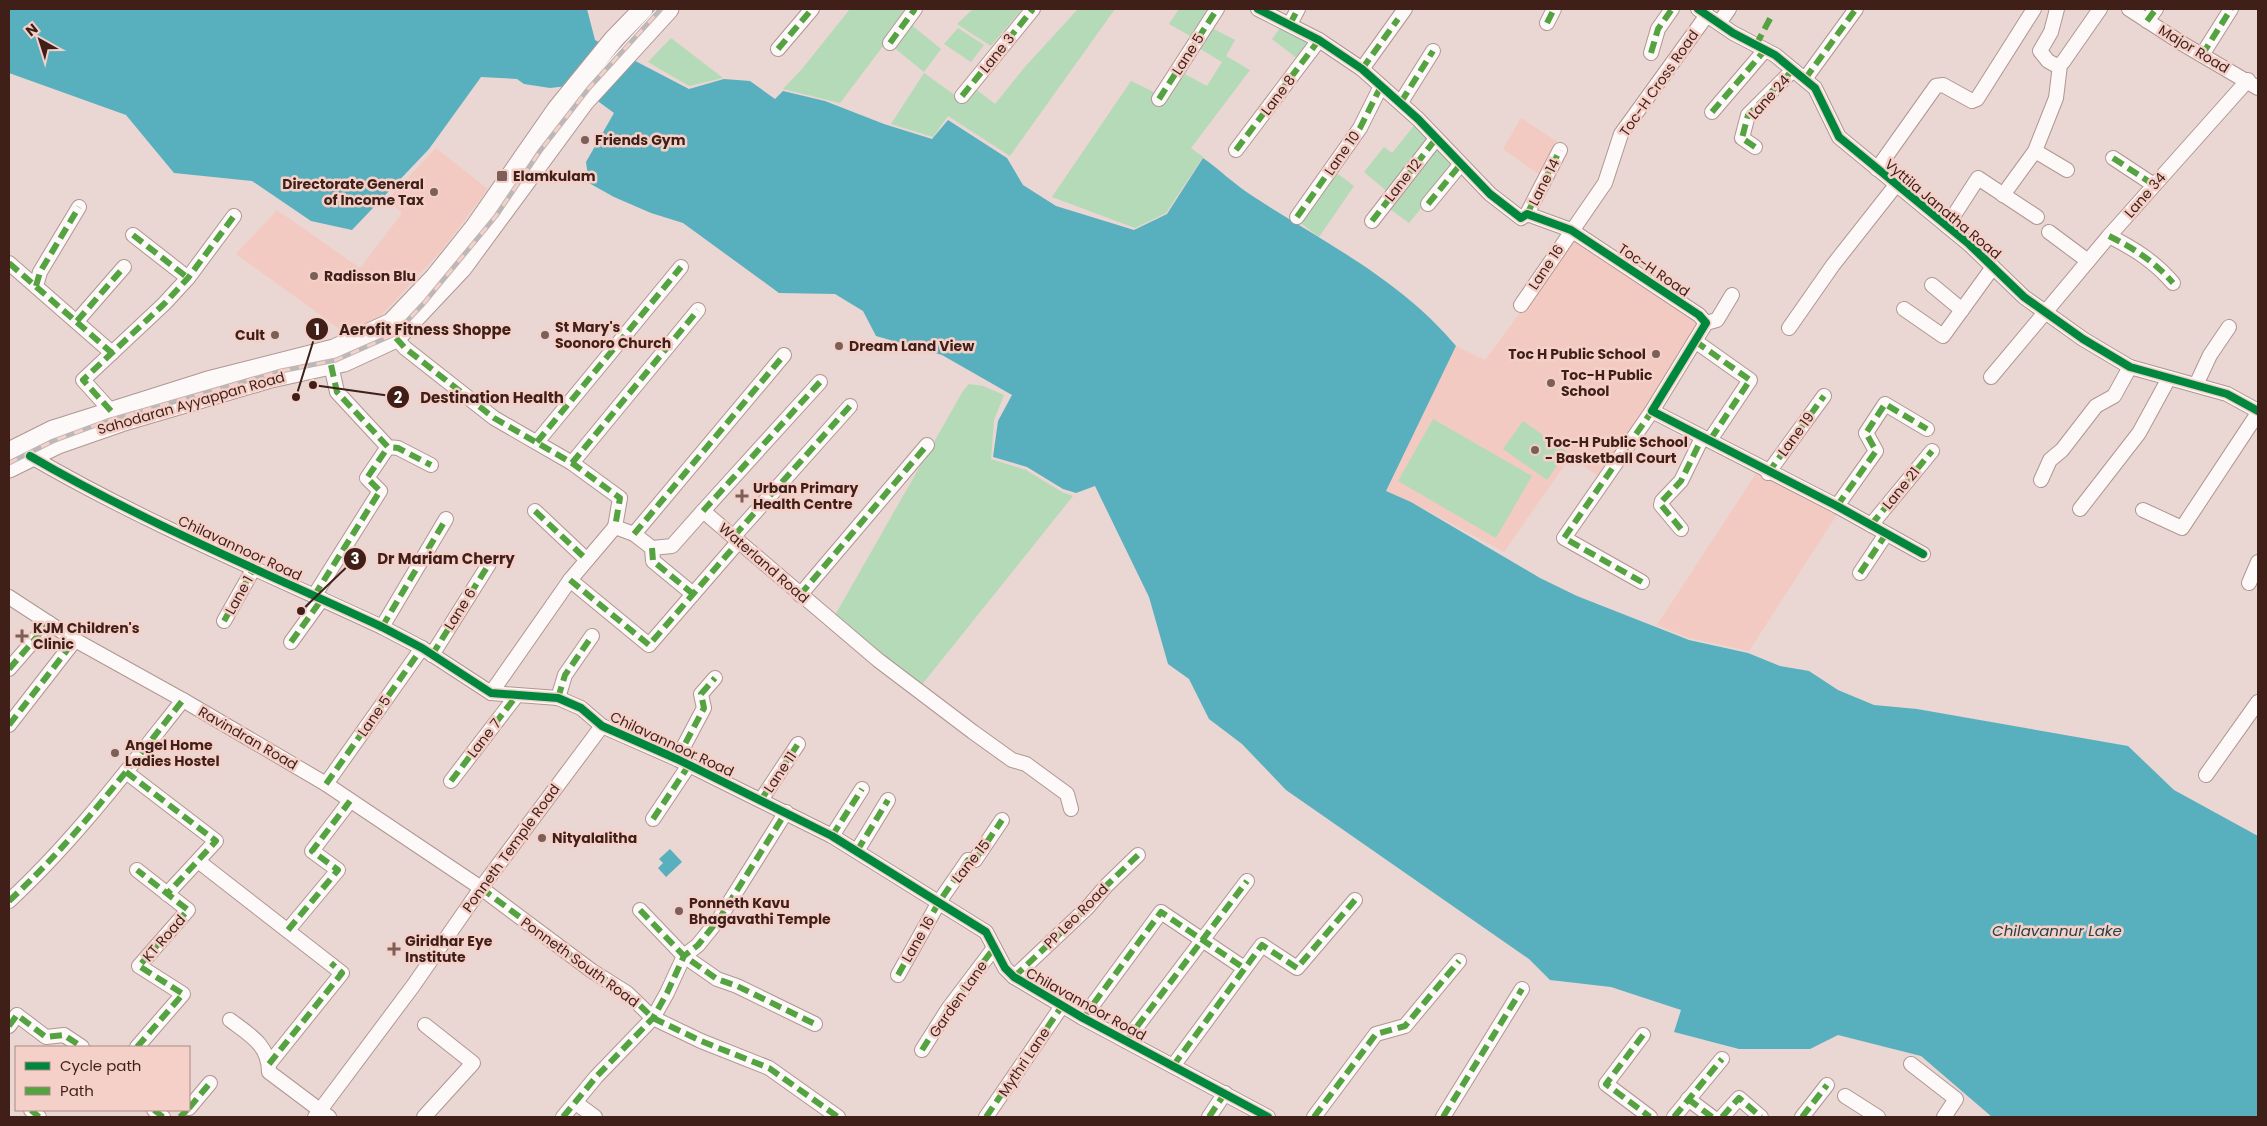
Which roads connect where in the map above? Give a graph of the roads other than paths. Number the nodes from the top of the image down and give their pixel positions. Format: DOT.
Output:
graph roads {
  1 [pos="643,9"];
  2 [pos="669,9"];
  3 [pos="812,9"];
  4 [pos="915,9"];
  5 [pos="1033,9"];
  6 [pos="1217,9"];
  7 [pos="1258,9"];
  8 [pos="1298,9"];
  9 [pos="1405,9"];
  10 [pos="1554,9"];
  11 [pos="1672,9"];
  12 [pos="1729,9"];
  13 [pos="1856,9"];
  14 [pos="2034,9"];
  15 [pos="2057,9"];
  16 [pos="2100,9"];
  17 [pos="2129,9"];
  18 [pos="2156,9"];
  19 [pos="2231,9"];
  20 [pos="1702,12"];
  21 [pos="2147,21"];
  22 [pos="1547,23"];
  23 [pos="1719,23"];
  24 [pos="1290,24"];
  25 [pos="1319,40"];
  26 [pos="890,43"];
  27 [pos="778,49"];
  28 [pos="1765,50"];
  29 [pos="1433,51"];
  30 [pos="1651,53"];
  31 [pos="2202,55"];
  32 [pos="2060,65"];
  33 [pos="1362,69"];
  34 [pos="1793,70"];
  35 [pos="1805,79"];
  36 [pos="2253,84"];
  37 [pos="1381,86"];
  38 [pos="962,96"];
  39 [pos="1159,99"];
  40 [pos="1400,102"];
  41 [pos="1712,112"];
  42 [pos="1435,140"];
  43 [pos="1755,147"];
  44 [pos="1236,150"];
  45 [pos="1560,150"];
  46 [pos="2035,151"];
  47 [pos="2113,158"];
  48 [pos="1460,165"];
  49 [pos="1877,169"];
  50 [pos="2067,170"];
  51 [pos="2154,185"];
  52 [pos="1896,186"];
  53 [pos="2002,195"];
  54 [pos="1428,204"];
  55 [pos="79,207"];
  56 [pos="1527,214"];
  57 [pos="234,216"];
  58 [pos="1297,217"];
  59 [pos="2037,217"];
  60 [pos="1372,221"];
  61 [pos="1947,226"];
  62 [pos="1571,230"];
  63 [pos="2049,232"];
  64 [pos="132,235"];
  65 [pos="2110,236"];
  66 [pos="2088,261"];
  67 [pos="9,263"];
  68 [pos="124,267"];
  69 [pos="681,267"];
  70 [pos="1993,267"];
  71 [pos="188,278"];
  72 [pos="2173,283"];
  73 [pos="1932,285"];
  74 [pos="36,286"];
  75 [pos="1732,295"];
  76 [pos="1521,305"];
  77 [pos="1904,309"];
  78 [pos="698,310"];
  79 [pos="1962,310"];
  80 [pos="2046,312"];
  81 [pos="77,321"];
  82 [pos="1706,322"];
  83 [pos="2229,327"];
  84 [pos="1788,328"];
  85 [pos="396,338"];
  86 [pos="1695,341"];
  87 [pos="112,353"];
  88 [pos="784,355"];
  89 [pos="330,365"];
  90 [pos="2130,367"];
  91 [pos="1991,377"];
  92 [pos="2169,378"];
  93 [pos="820,382"];
  94 [pos="2196,385"];
  95 [pos="1824,396"];
  96 [pos="850,406"];
  97 [pos="1652,411"];
  98 [pos="111,412"];
  99 [pos="2258,412"];
  100 [pos="1927,429"];
  101 [pos="1706,439"];
  102 [pos="537,442"];
  103 [pos="927,445"];
  104 [pos="388,447"];
  105 [pos="1932,451"];
  106 [pos="9,452"];
  107 [pos="30,456"];
  108 [pos="572,463"];
  109 [pos="431,465"];
  110 [pos="9,468"];
  111 [pos="1768,473"];
  112 [pos="2041,480"];
  113 [pos="1837,506"];
  114 [pos="2080,509"];
  115 [pos="2143,510"];
  116 [pos="536,511"];
  117 [pos="703,511"];
  118 [pos="446,519"];
  119 [pos="1871,525"];
  120 [pos="615,527"];
  121 [pos="1682,529"];
  122 [pos="634,534"];
  123 [pos="1886,534"];
  124 [pos="737,539"];
  125 [pos="652,548"];
  126 [pos="1924,554"];
  127 [pos="587,560"];
  128 [pos="2258,562"];
  129 [pos="489,564"];
  130 [pos="254,568"];
  131 [pos="1860,573"];
  132 [pos="570,580"];
  133 [pos="1642,582"];
  134 [pos="2249,583"];
  135 [pos="694,594"];
  136 [pos="800,595"];
  137 [pos="9,597"];
  138 [pos="318,597"];
  139 [pos="224,621"];
  140 [pos="49,623"];
  141 [pos="382,628"];
  142 [pos="592,636"];
  143 [pos="75,640"];
  144 [pos="291,642"];
  145 [pos="427,652"];
  146 [pos="9,669"];
  147 [pos="715,678"];
  148 [pos="491,693"];
  149 [pos="517,695"];
  150 [pos="558,698"];
  151 [pos="183,700"];
  152 [pos="2258,702"];
  153 [pos="9,725"];
  154 [pos="602,726"];
  155 [pos="798,744"];
  156 [pos="683,762"];
  157 [pos="126,772"];
  158 [pos="2206,775"];
  159 [pos="451,781"];
  160 [pos="326,784"];
  161 [pos="862,789"];
  162 [pos="350,800"];
  163 [pos="761,800"];
  164 [pos="888,800"];
  165 [pos="1071,809"];
  166 [pos="786,812"];
  167 [pos="653,819"];
  168 [pos="1002,820"];
  169 [pos="832,836"];
  170 [pos="857,851"];
  171 [pos="1138,855"];
  172 [pos="198,861"];
  173 [pos="137,870"];
  174 [pos="1247,881"];
  175 [pos="480,888"];
  176 [pos="167,894"];
  177 [pos="1355,900"];
  178 [pos="9,901"];
  179 [pos="939,902"];
  180 [pos="640,910"];
  181 [pos="288,930"];
  182 [pos="1202,939"];
  183 [pos="994,948"];
  184 [pos="684,956"];
  185 [pos="1459,961"];
  186 [pos="1244,968"];
  187 [pos="898,975"];
  188 [pos="1014,977"];
  189 [pos="1522,989"];
  190 [pos="1062,1006"];
  191 [pos="652,1018"];
  192 [pos="1083,1018"];
  193 [pos="230,1020"];
  194 [pos="815,1024"];
  195 [pos="425,1025"];
  196 [pos="9,1026"];
  197 [pos="1643,1036"];
  198 [pos="1126,1041"];
  199 [pos="80,1046"];
  200 [pos="138,1046"];
  201 [pos="922,1050"];
  202 [pos="1722,1059"];
  203 [pos="269,1064"];
  204 [pos="1911,1064"];
  205 [pos="1173,1066"];
  206 [pos="210,1083"];
  207 [pos="1828,1085"];
  208 [pos="1225,1093"];
  209 [pos="1845,1096"];
  210 [pos="1688,1099"];
  211 [pos="576,1102"];
  212 [pos="190,1107"];
  213 [pos="321,1115"];
  214 [pos="424,1117"];
  215 [pos="563,1117"];
  216 [pos="595,1117"];
  217 [pos="838,1117"];
  218 [pos="986,1117"];
  219 [pos="1209,1117"];
  220 [pos="1268,1117"];
  221 [pos="1314,1117"];
  222 [pos="1443,1117"];
  223 [pos="1650,1117"];
  224 [pos="1674,1117"];
  225 [pos="1712,1117"];
  226 [pos="1722,1117"];
  227 [pos="1761,1117"];
  228 [pos="1802,1117"];
  229 [pos="1878,1117"];
  230 [pos="1944,1117"];
  1 -- 98 [label="main road, Sahodaran Ayyappan Road"];
  2 -- 85 [label="main road, Sahodaran Ayyappan Road"];
  3 -- 27 [label="street"];
  4 -- 26 [label="street"];
  5 -- 38 [label="street, Lane 3"];
  6 -- 39 [label="street, Lane 5"];
  7 -- 24 [label="street, Toc-H Road"];
  8 -- 24 [label="street"];
  9 -- 33 [label="street"];
  10 -- 22 [label="street"];
  11 -- 30 [label="street"];
  12 -- 23 [label="street"];
  13 -- 35 [label="street"];
  14 -- 49 [label="street"];
  15 -- 32 [label="street"];
  16 -- 32 [label="street"];
  17 -- 21 [label="street, Major Road"];
  18 -- 21 [label="street"];
  19 -- 31 [label="street"];
  20 -- 23 [label="street, Vyttila Janatha Road"];
  20 -- 62 [label="street, Toc-H Cross Road"];
  21 -- 31 [label="street, Major Road"];
  23 -- 28 [label="street, Vyttila Janatha Road"];
  24 -- 25 [label="street, Toc-H Road"];
  25 -- 33 [label="street, Toc-H Road"];
  25 -- 44 [label="street, Lane 8"];
  28 -- 34 [label="street, Vyttila Janatha Road"];
  28 -- 41 [label="street"];
  29 -- 40 [label="street"];
  31 -- 36 [label="street, Major Road"];
  32 -- 46 [label="street"];
  33 -- 37 [label="street, Toc-H Road"];
  34 -- 35 [label="street, Vyttila Janatha Road"];
  34 -- 43 [label="street, Lane 24"];
  35 -- 49 [label="street, Vyttila Janatha Road"];
  36 -- 51 [label="street, Lane 34"];
  37 -- 40 [label="street, Toc-H Road"];
  37 -- 58 [label="street, Lane 10"];
  40 -- 42 [label="street, Toc-H Road"];
  42 -- 48 [label="street, Toc-H Road"];
  42 -- 60 [label="street, Lane 12"];
  45 -- 56 [label="street, Lane 14"];
  46 -- 50 [label="street"];
  46 -- 53 [label="street"];
  47 -- 51 [label="street"];
  48 -- 54 [label="street"];
  48 -- 56 [label="street, Toc-H Road"];
  49 -- 52 [label="street, Vyttila Janatha Road"];
  51 -- 65 [label="street, Lane 34"];
  52 -- 61 [label="street, Vyttila Janatha Road"];
  52 -- 84 [label="street"];
  53 -- 59 [label="street"];
  53 -- 61 [label="street"];
  55 -- 74 [label="street"];
  56 -- 62 [label="street, Toc-H Road"];
  57 -- 71 [label="street"];
  61 -- 70 [label="street, Vyttila Janatha Road"];
  62 -- 76 [label="street, Lane 16"];
  62 -- 82 [label="street, Toc-H Road"];
  63 -- 66 [label="street"];
  64 -- 71 [label="street"];
  65 -- 66 [label="street, Lane 34"];
  65 -- 72 [label="street"];
  66 -- 80 [label="street, Lane 34"];
  67 -- 74 [label="street"];
  68 -- 81 [label="street"];
  69 -- 102 [label="street"];
  70 -- 79 [label="street"];
  70 -- 80 [label="street, Vyttila Janatha Road"];
  71 -- 87 [label="street"];
  73 -- 79 [label="street"];
  74 -- 81 [label="street"];
  75 -- 82 [label="street"];
  77 -- 79 [label="street"];
  78 -- 108 [label="street"];
  80 -- 90 [label="street, Vyttila Janatha Road"];
  80 -- 91 [label="street, Lane 34"];
  81 -- 87 [label="street"];
  82 -- 86 [label="street"];
  83 -- 94 [label="street"];
  85 -- 89 [label="main road, Sahodaran Ayyappan Road"];
  85 -- 102 [label="street"];
  86 -- 97 [label="street"];
  86 -- 101 [label="street"];
  87 -- 98 [label="street"];
  88 -- 122 [label="street"];
  89 -- 104 [label="street"];
  89 -- 107 [label="main road, Sahodaran Ayyappan Road"];
  90 -- 92 [label="street, Vyttila Janatha Road"];
  90 -- 112 [label="street"];
  92 -- 94 [label="street, Vyttila Janatha Road"];
  92 -- 114 [label="street"];
  93 -- 117 [label="street"];
  94 -- 99 [label="street, Vyttila Janatha Road"];
  95 -- 111 [label="street, Lane 19"];
  96 -- 124 [label="street"];
  97 -- 101 [label="street"];
  97 -- 133 [label="street"];
  98 -- 106 [label="main road, Sahodaran Ayyappan Road"];
  99 -- 115 [label="street"];
  100 -- 113 [label="street"];
  101 -- 111 [label="street"];
  101 -- 121 [label="street"];
  102 -- 108 [label="street"];
  103 -- 136 [label="street"];
  104 -- 109 [label="street"];
  104 -- 138 [label="street"];
  105 -- 119 [label="street, Lane 21"];
  107 -- 110 [label="main road, Sahodaran Ayyappan Road"];
  107 -- 130 [label="street, Chilavannoor Road"];
  108 -- 120 [label="street"];
  111 -- 113 [label="street"];
  113 -- 119 [label="street"];
  116 -- 127 [label="street"];
  117 -- 124 [label="street, Waterland Road"];
  117 -- 125 [label="street"];
  118 -- 141 [label="street"];
  119 -- 123 [label="street"];
  120 -- 122 [label="street"];
  120 -- 127 [label="street"];
  122 -- 125 [label="street"];
  123 -- 126 [label="street"];
  123 -- 131 [label="street"];
  124 -- 135 [label="street"];
  124 -- 136 [label="street, Waterland Road"];
  125 -- 135 [label="street"];
  127 -- 132 [label="street"];
  128 -- 134 [label="street"];
  129 -- 145 [label="street, Lane 6"];
  130 -- 138 [label="street, Chilavannoor Road"];
  130 -- 139 [label="street, Lane 1"];
  132 -- 135 [label="street"];
  132 -- 148 [label="street"];
  136 -- 165 [label="street, Waterland Road"];
  137 -- 140 [label="street, Ravindran Road"];
  138 -- 141 [label="street, Chilavannoor Road"];
  138 -- 144 [label="street"];
  140 -- 143 [label="street, Ravindran Road"];
  140 -- 146 [label="street"];
  141 -- 145 [label="street, Chilavannoor Road"];
  142 -- 150 [label="street"];
  143 -- 151 [label="street, Ravindran Road"];
  143 -- 153 [label="street"];
  145 -- 148 [label="street, Chilavannoor Road"];
  145 -- 160 [label="street, Lane 5"];
  147 -- 156 [label="street"];
  148 -- 149 [label="street, Chilavannoor Road"];
  149 -- 150 [label="street, Chilavannoor Road"];
  149 -- 159 [label="street, Lane 7"];
  150 -- 154 [label="street, Chilavannoor Road"];
  151 -- 157 [label="street"];
  151 -- 160 [label="street, Ravindran Road"];
  152 -- 158 [label="street"];
  154 -- 156 [label="street, Chilavannoor Road"];
  154 -- 175 [label="street, Ponneth Temple Road"];
  155 -- 163 [label="street, Lane 11"];
  156 -- 163 [label="street, Chilavannoor Road"];
  156 -- 167 [label="street"];
  157 -- 172 [label="street, KT Road"];
  157 -- 178 [label="street"];
  160 -- 162 [label="street, Ravindran Road"];
  161 -- 169 [label="street"];
  162 -- 175 [label="street, Ravindran Road"];
  162 -- 181 [label="street"];
  163 -- 166 [label="street, Chilavannoor Road"];
  164 -- 170 [label="street"];
  166 -- 169 [label="street, Chilavannoor Road"];
  166 -- 184 [label="street"];
  168 -- 179 [label="street, Lane 15"];
  169 -- 170 [label="street, Chilavannoor Road"];
  170 -- 179 [label="street, Chilavannoor Road"];
  171 -- 188 [label="street, PP Leo Road"];
  172 -- 176 [label="street, KT Road"];
  172 -- 181 [label="street"];
  173 -- 176 [label="street"];
  174 -- 182 [label="street"];
  175 -- 191 [label="street, Ponneth South Road"];
  175 -- 213 [label="street, Ponneth Temple Road"];
  176 -- 200 [label="street, KT Road"];
  177 -- 186 [label="street"];
  179 -- 183 [label="street, Chilavannoor Road"];
  179 -- 187 [label="street, Lane 16"];
  180 -- 184 [label="street"];
  181 -- 203 [label="street"];
  182 -- 186 [label="street"];
  182 -- 192 [label="street"];
  182 -- 198 [label="street"];
  183 -- 188 [label="street, Chilavannoor Road"];
  183 -- 201 [label="street, Garden Lane"];
  184 -- 191 [label="street"];
  184 -- 194 [label="street"];
  185 -- 221 [label="street"];
  186 -- 205 [label="street"];
  188 -- 190 [label="street, Chilavannoor Road"];
  189 -- 222 [label="street"];
  190 -- 192 [label="street, Chilavannoor Road"];
  190 -- 218 [label="street, Mythri Lane"];
  191 -- 211 [label="street"];
  191 -- 217 [label="street, Ponneth South Road"];
  192 -- 198 [label="street, Chilavannoor Road"];
  193 -- 203 [label="street"];
  195 -- 214 [label="street"];
  196 -- 199 [label="street"];
  197 -- 223 [label="street"];
  198 -- 205 [label="street, Chilavannoor Road"];
  202 -- 210 [label="street"];
  203 -- 213 [label="street"];
  204 -- 230 [label="street"];
  205 -- 208 [label="street, Chilavannoor Road"];
  206 -- 212 [label="street"];
  207 -- 228 [label="street"];
  208 -- 219 [label="street"];
  208 -- 220 [label="street, Chilavannoor Road"];
  209 -- 229 [label="street"];
  210 -- 224 [label="street"];
  210 -- 225 [label="street"];
  211 -- 215 [label="street"];
  211 -- 216 [label="street"];
  226 -- 227 [label="street"];
}
